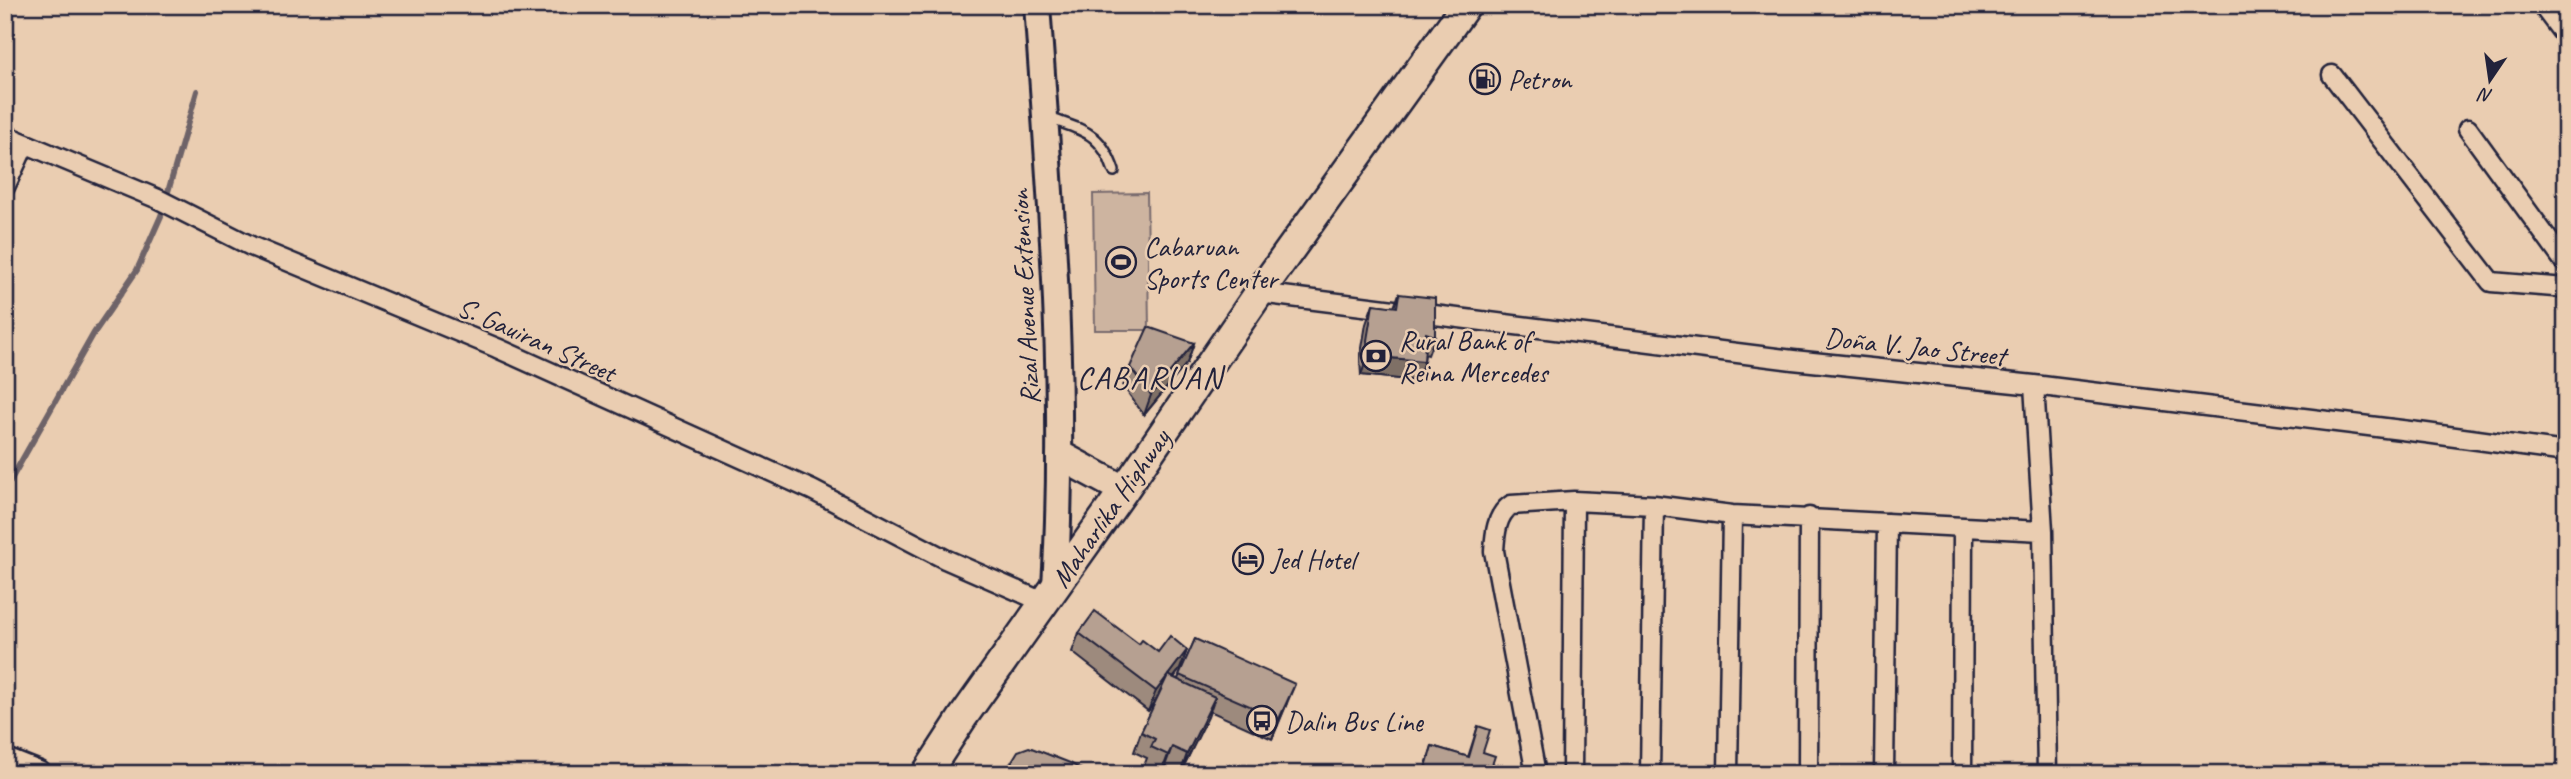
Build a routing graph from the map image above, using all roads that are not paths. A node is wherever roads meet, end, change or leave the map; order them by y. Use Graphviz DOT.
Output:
graph roads {
  1 [pos="1037,5"];
  2 [pos="1466,5"];
  3 [pos="2542,5"];
  4 [pos="2566,37"];
  5 [pos="2332,75"];
  6 [pos="1045,116"];
  7 [pos="2469,129"];
  8 [pos="5,135"];
  9 [pos="25,144"];
  10 [pos="1114,170"];
  11 [pos="5,187"];
  12 [pos="2566,264"];
  13 [pos="2566,288"];
  14 [pos="1259,293"];
  15 [pos="2034,385"];
  16 [pos="2566,452"];
  17 [pos="1061,456"];
  18 [pos="1124,490"];
  19 [pos="1574,501"];
  20 [pos="1654,505"];
  21 [pos="1732,514"];
  22 [pos="1809,517"];
  23 [pos="1887,523"];
  24 [pos="1963,528"];
  25 [pos="2043,531"];
  26 [pos="1049,594"];
  27 [pos="5,761"];
  28 [pos="38,774"];
  29 [pos="926,774"];
  30 [pos="1536,774"];
  31 [pos="1572,774"];
  32 [pos="1650,774"];
  33 [pos="1728,774"];
  34 [pos="1808,774"];
  35 [pos="1884,774"];
  36 [pos="1962,774"];
  37 [pos="2047,774"];
  1 -- 6 [label="main road, Rizal Avenue Extension"];
  2 -- 14 [label="main road, Maharlika Highway"];
  3 -- 4 [label="street"];
  5 -- 13 [label="street"];
  6 -- 10 [label="lane"];
  6 -- 17 [label="main road, Rizal Avenue Extension"];
  7 -- 12 [label="street"];
  8 -- 9 [label="street, S. Gauiran Street"];
  9 -- 11 [label="street"];
  9 -- 26 [label="street, S. Gauiran Street"];
  14 -- 15 [label="street, Doña V. Jao Street"];
  14 -- 18 [label="main road, Maharlika Highway"];
  15 -- 16 [label="street, Doña V. Jao Street"];
  15 -- 25 [label="street"];
  17 -- 18 [label="main road"];
  17 -- 26 [label="main road, Rizal Avenue Extension"];
  18 -- 26 [label="main road, Maharlika Highway"];
  19 -- 20 [label="street"];
  19 -- 30 [label="street"];
  19 -- 31 [label="street"];
  20 -- 21 [label="street"];
  20 -- 32 [label="street"];
  21 -- 22 [label="street"];
  21 -- 33 [label="street"];
  22 -- 23 [label="street"];
  22 -- 34 [label="street"];
  23 -- 24 [label="street"];
  23 -- 35 [label="street"];
  24 -- 25 [label="street"];
  24 -- 36 [label="street"];
  25 -- 37 [label="street"];
  26 -- 29 [label="main road, Maharlika Highway"];
  27 -- 28 [label="main road"];
}
